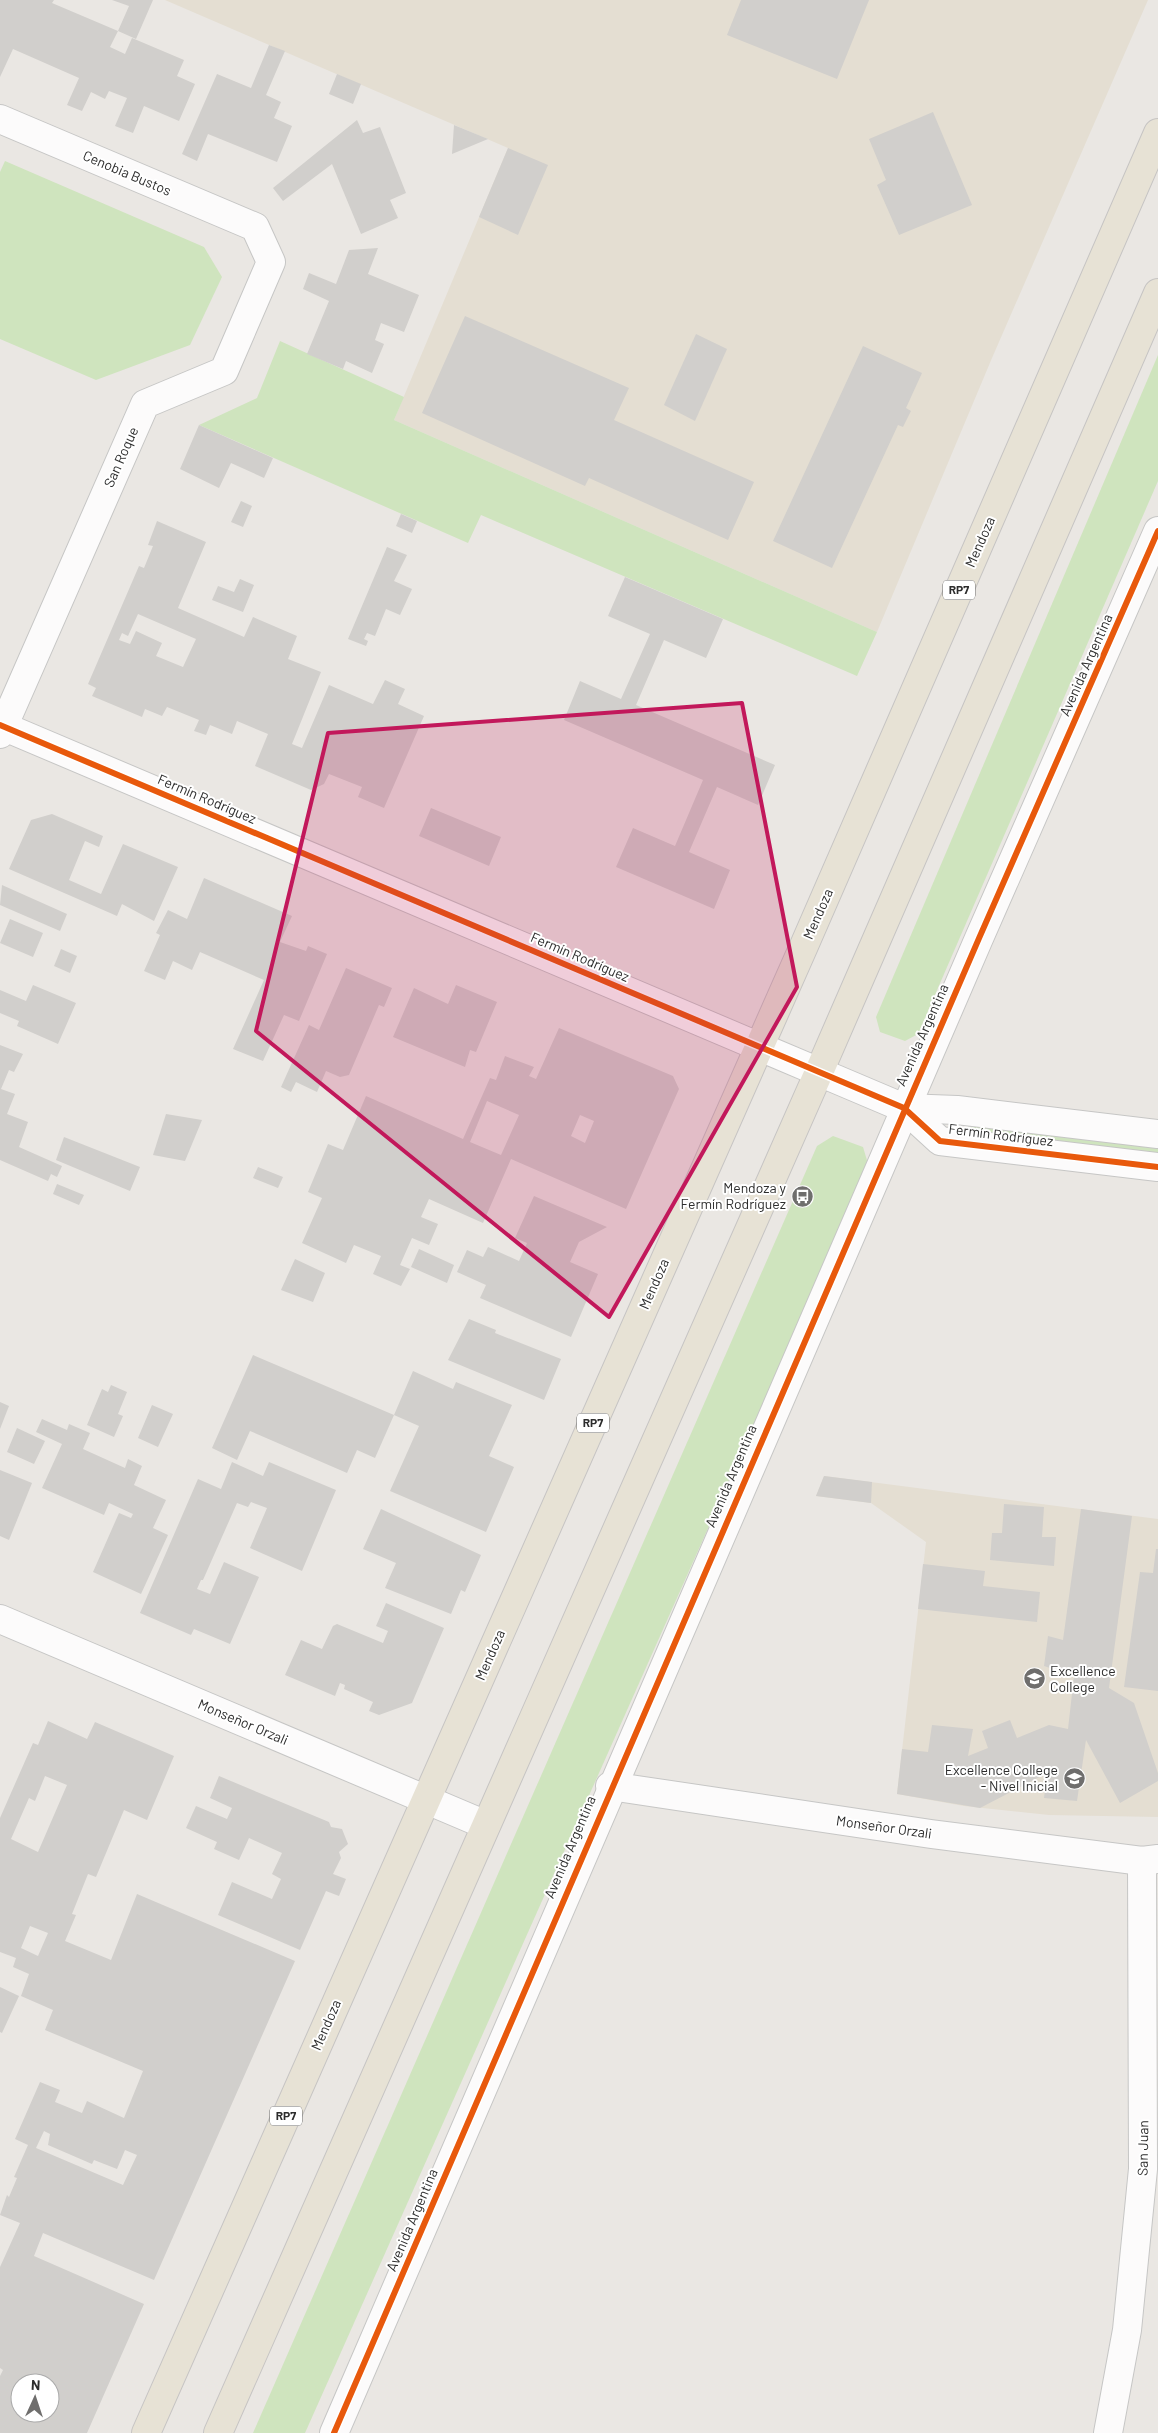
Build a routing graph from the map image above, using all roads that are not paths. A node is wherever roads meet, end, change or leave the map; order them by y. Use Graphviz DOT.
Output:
graph roads {
  1 [pos="0,119"];
  2 [pos="1158,133"];
  3 [pos="255,226"];
  4 [pos="1158,293"];
  5 [pos="1158,532"];
  6 [pos="1,728"];
  7 [pos="759,1047"];
  8 [pos="819,1072"];
  9 [pos="904,1108"];
  10 [pos="1158,1134"];
  11 [pos="1158,1167"];
  12 [pos="0,1619"];
  13 [pos="610,1786"];
  14 [pos="426,1800"];
  15 [pos="486,1825"];
  16 [pos="1150,1860"];
  17 [pos="146,2433"];
  18 [pos="218,2433"];
  19 [pos="334,2433"];
  20 [pos="1108,2433"];
  1 -- 3 [label="street, Cenobia Bustos"];
  2 -- 7 [label="main road, Mendoza / RP7"];
  3 -- 6 [label="street, San Roque"];
  4 -- 8 [label="main road"];
  5 -- 9 [label="street, Avenida Argentina"];
  6 -- 7 [label="street, Fermín Rodríguez"];
  7 -- 8 [label="street, Fermín Rodríguez"];
  7 -- 14 [label="main road, Mendoza / RP7"];
  8 -- 9 [label="street, Fermín Rodríguez"];
  8 -- 15 [label="main road"];
  9 -- 10 [label="street, Fermín Rodríguez"];
  9 -- 11 [label="street, Fermín Rodríguez"];
  9 -- 13 [label="street, Avenida Argentina"];
  12 -- 14 [label="street, Monseñor Orzali"];
  13 -- 16 [label="street, Monseñor Orzali"];
  13 -- 19 [label="street, Avenida Argentina"];
  14 -- 15 [label="street, Monseñor Orzali"];
  14 -- 17 [label="main road, Mendoza / RP7"];
  15 -- 18 [label="main road"];
  16 -- 20 [label="street, San Juan"];
}
